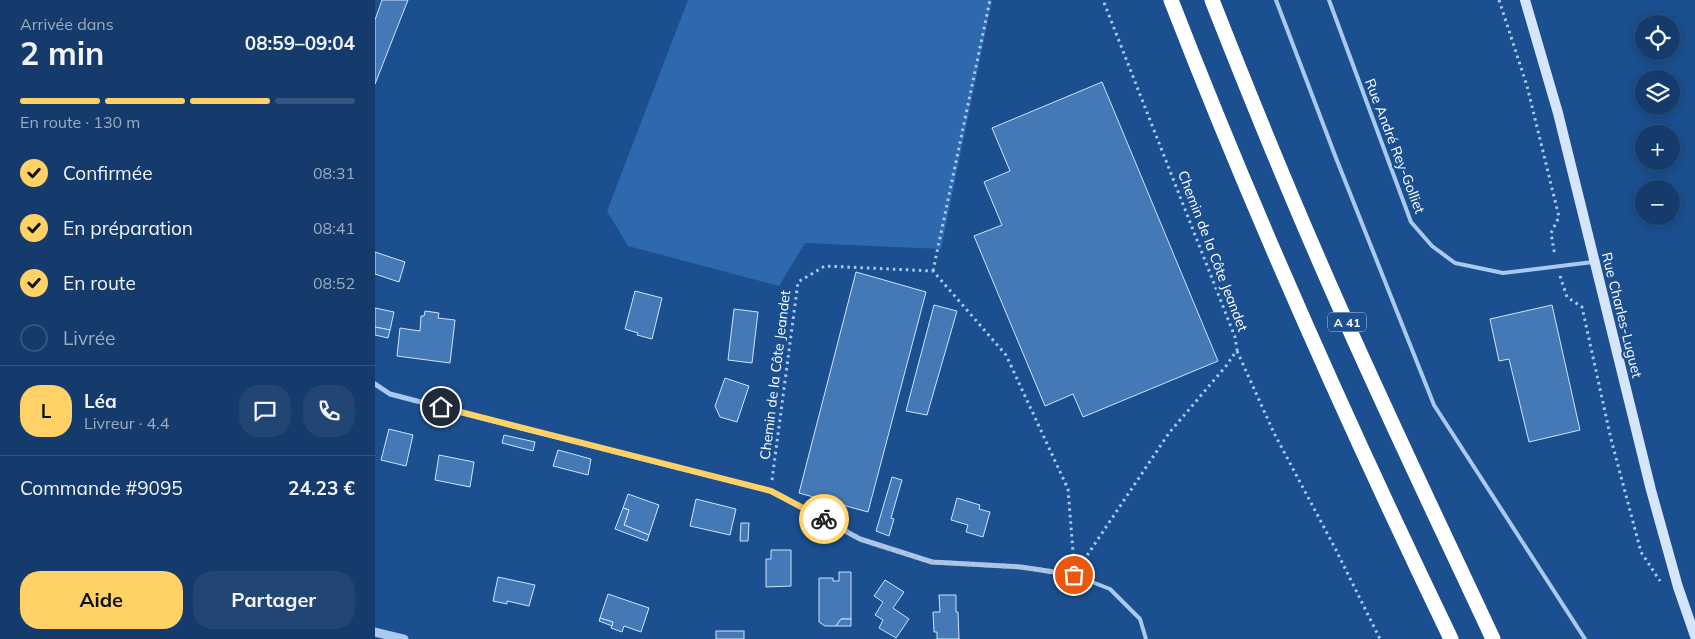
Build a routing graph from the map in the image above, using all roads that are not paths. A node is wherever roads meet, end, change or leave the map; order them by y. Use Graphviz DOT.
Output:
graph roads {
  1 [pos="1171,0"];
  2 [pos="1212,0"];
  3 [pos="1277,0"];
  4 [pos="1329,0"];
  5 [pos="1525,0"];
  6 [pos="1595,261"];
  7 [pos="375,384"];
  8 [pos="1074,575"];
  9 [pos="375,632"];
  10 [pos="1695,636"];
  11 [pos="404,639"];
  12 [pos="1146,639"];
  13 [pos="1451,639"];
  14 [pos="1493,639"];
  15 [pos="1585,639"];
  1 -- 13 [label="highway, A 41"];
  2 -- 14 [label="highway, A 41"];
  3 -- 15 [label="lane"];
  4 -- 6 [label="lane, Rue André Rey-Golliet"];
  5 -- 6 [label="main road, Rue Charles-Luguet"];
  6 -- 10 [label="main road, Rue Charles-Luguet"];
  7 -- 8 [label="street"];
  8 -- 12 [label="lane"];
  9 -- 11 [label="street"];
}
